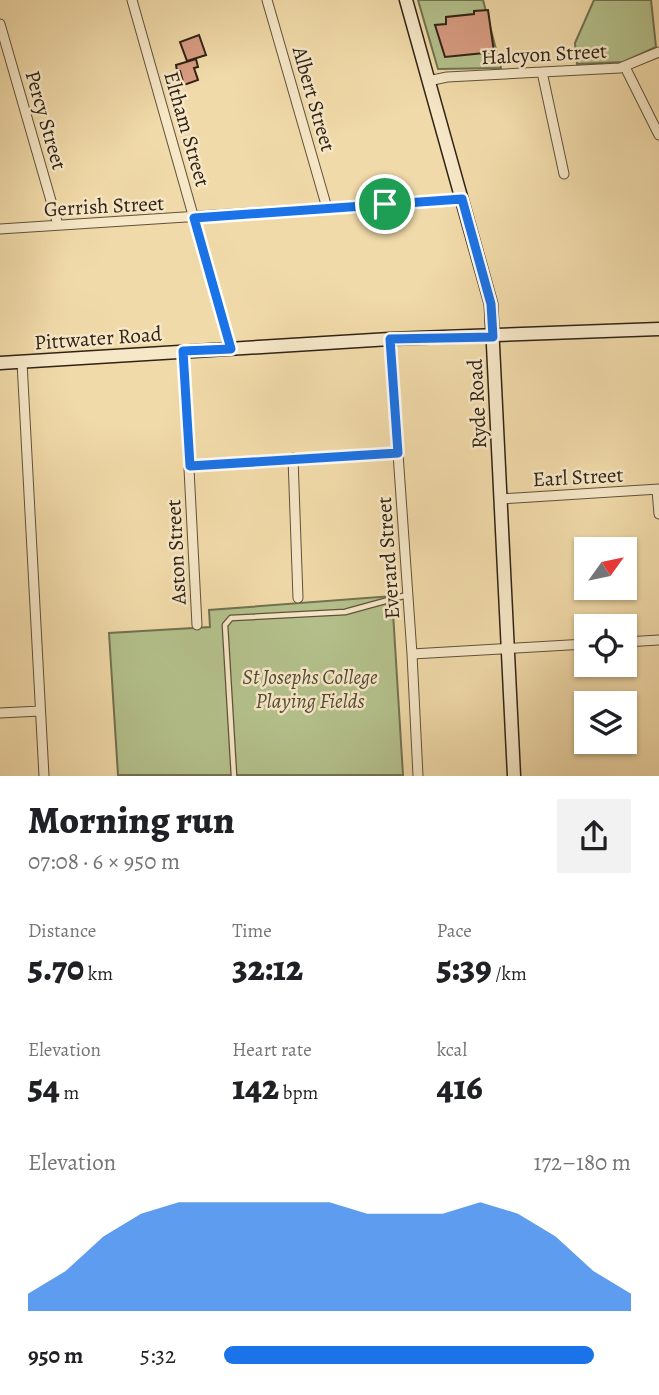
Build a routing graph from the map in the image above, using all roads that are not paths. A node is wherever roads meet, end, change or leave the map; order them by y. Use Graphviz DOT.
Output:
graph roads {
  1 [pos="132,0"];
  2 [pos="267,0"];
  3 [pos="406,0"];
  4 [pos="0,24"];
  5 [pos="659,52"];
  6 [pos="625,67"];
  7 [pos="542,72"];
  8 [pos="428,80"];
  9 [pos="659,135"];
  10 [pos="564,174"];
  11 [pos="462,199"];
  12 [pos="327,208"];
  13 [pos="194,218"];
  14 [pos="58,225"];
  15 [pos="0,229"];
  16 [pos="659,330"];
  17 [pos="493,337"];
  18 [pos="390,339"];
  19 [pos="231,349"];
  20 [pos="183,351"];
  21 [pos="22,362"];
  22 [pos="0,363"];
  23 [pos="398,453"];
  24 [pos="293,458"];
  25 [pos="190,466"];
  26 [pos="658,490"];
  27 [pos="500,499"];
  28 [pos="659,514"];
  29 [pos="408,595"];
  30 [pos="298,598"];
  31 [pos="197,625"];
  32 [pos="659,640"];
  33 [pos="637,641"];
  34 [pos="574,645"];
  35 [pos="509,649"];
  36 [pos="412,654"];
  37 [pos="40,711"];
  38 [pos="0,713"];
  39 [pos="44,775"];
  40 [pos="234,775"];
  41 [pos="418,775"];
  42 [pos="514,775"];
  1 -- 13 [label="street, Eltham Street"];
  2 -- 12 [label="street, Albert Street"];
  3 -- 8 [label="main road, Ryde Road"];
  4 -- 14 [label="street, Percy Street"];
  5 -- 6 [label="street, Halcyon Street"];
  6 -- 7 [label="street, Halcyon Street"];
  6 -- 9 [label="street"];
  7 -- 8 [label="street, Halcyon Street"];
  7 -- 10 [label="street"];
  8 -- 11 [label="main road, Ryde Road"];
  11 -- 12 [label="street, Gerrish Street"];
  11 -- 17 [label="main road, Ryde Road"];
  12 -- 13 [label="street, Gerrish Street"];
  13 -- 14 [label="street, Gerrish Street"];
  13 -- 19 [label="street, Eltham Street"];
  14 -- 15 [label="street, Gerrish Street"];
  16 -- 17 [label="main road, Pittwater Road"];
  17 -- 18 [label="main road, Pittwater Road"];
  17 -- 27 [label="main road, Ryde Road"];
  18 -- 19 [label="main road, Pittwater Road"];
  18 -- 23 [label="street, Everard Street"];
  19 -- 20 [label="main road, Pittwater Road"];
  20 -- 21 [label="main road, Pittwater Road"];
  20 -- 25 [label="street, Aston Street"];
  21 -- 22 [label="main road, Pittwater Road"];
  21 -- 37 [label="street"];
  23 -- 24 [label="street"];
  23 -- 29 [label="street, Everard Street"];
  24 -- 25 [label="street"];
  24 -- 30 [label="street"];
  25 -- 31 [label="street, Aston Street"];
  26 -- 27 [label="street, Earl Street"];
  26 -- 28 [label="street"];
  27 -- 35 [label="main road, Ryde Road"];
  29 -- 36 [label="street, Everard Street"];
  29 -- 40 [label="lane"];
  32 -- 33 [label="street"];
  34 -- 35 [label="street"];
  35 -- 36 [label="street"];
  35 -- 42 [label="main road, Ryde Road"];
  36 -- 41 [label="street, Everard Street"];
  37 -- 38 [label="street"];
  37 -- 39 [label="street"];
}
